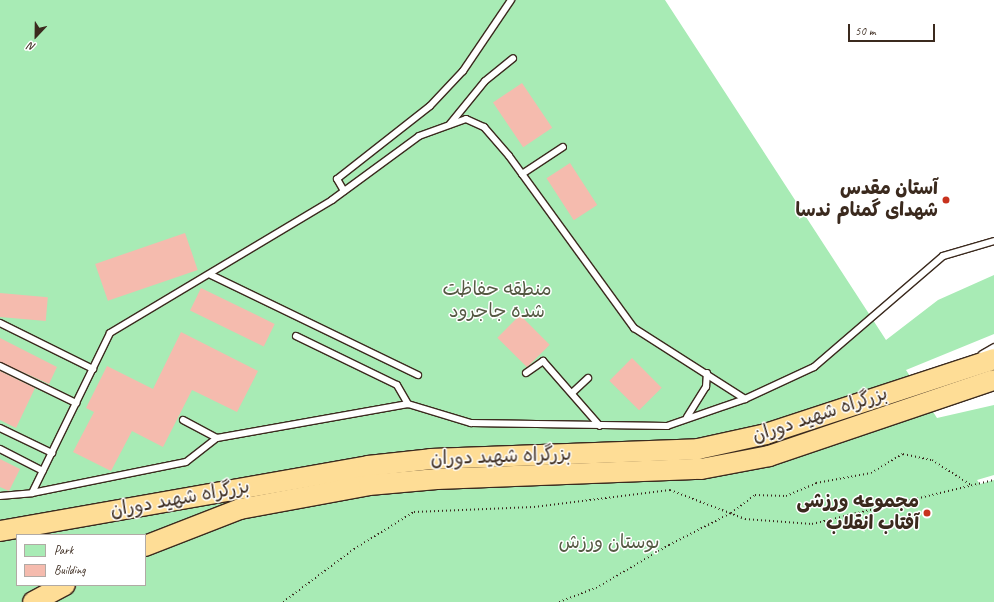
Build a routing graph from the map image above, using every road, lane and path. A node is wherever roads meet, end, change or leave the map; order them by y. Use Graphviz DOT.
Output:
graph roads {
  1 [pos="511,0"];
  2 [pos="513,58"];
  3 [pos="449,125"];
  4 [pos="563,147"];
  5 [pos="522,174"];
  6 [pos="344,191"];
  7 [pos="994,241"];
  8 [pos="211,275"];
  9 [pos="0,323"];
  10 [pos="296,336"];
  11 [pos="994,347"];
  12 [pos="994,359"];
  13 [pos="0,366"];
  14 [pos="93,369"];
  15 [pos="951,372"];
  16 [pos="526,373"];
  17 [pos="707,373"];
  18 [pos="418,375"];
  19 [pos="588,378"];
  20 [pos="994,380"];
  21 [pos="572,393"];
  22 [pos="745,399"];
  23 [pos="76,403"];
  24 [pos="408,404"];
  25 [pos="687,417"];
  26 [pos="183,420"];
  27 [pos="600,426"];
  28 [pos="0,428"];
  29 [pos="217,438"];
  30 [pos="0,449"];
  31 [pos="52,453"];
  32 [pos="43,471"];
  33 [pos="994,480"];
  34 [pos="972,486"];
  35 [pos="32,493"];
  36 [pos="0,496"];
  37 [pos="731,513"];
  38 [pos="0,531"];
  39 [pos="146,546"];
  40 [pos="63,586"];
  41 [pos="33,602"];
  42 [pos="283,602"];
  43 [pos="559,602"];
  1 -- 6 [label="lane"];
  2 -- 3 [label="lane"];
  3 -- 5 [label="lane"];
  3 -- 6 [label="lane"];
  4 -- 5 [label="lane"];
  5 -- 17 [label="lane"];
  6 -- 8 [label="lane"];
  7 -- 22 [label="lane"];
  8 -- 14 [label="lane"];
  8 -- 18 [label="lane"];
  9 -- 14 [label="lane"];
  10 -- 24 [label="lane"];
  11 -- 15 [label="lane"];
  12 -- 15 [label="highway, بزرگراه شهید دوران"];
  13 -- 23 [label="lane"];
  14 -- 23 [label="lane"];
  15 -- 38 [label="highway, بزرگراه شهید دوران"];
  16 -- 21 [label="lane"];
  17 -- 22 [label="lane"];
  17 -- 25 [label="lane"];
  19 -- 21 [label="lane"];
  20 -- 39 [label="highway, بزرگراه شهید دوران"];
  21 -- 27 [label="lane"];
  22 -- 25 [label="lane"];
  23 -- 31 [label="lane"];
  24 -- 27 [label="lane"];
  24 -- 29 [label="lane"];
  25 -- 27 [label="lane"];
  26 -- 29 [label="lane"];
  28 -- 31 [label="lane"];
  29 -- 35 [label="lane"];
  30 -- 32 [label="lane"];
  31 -- 32 [label="lane"];
  32 -- 35 [label="lane"];
  33 -- 34 [label="path"];
  34 -- 37 [label="path"];
  34 -- 37 [label="path"];
  35 -- 36 [label="lane"];
  37 -- 42 [label="path"];
  37 -- 43 [label="path"];
  40 -- 41 [label="highway"];
}
